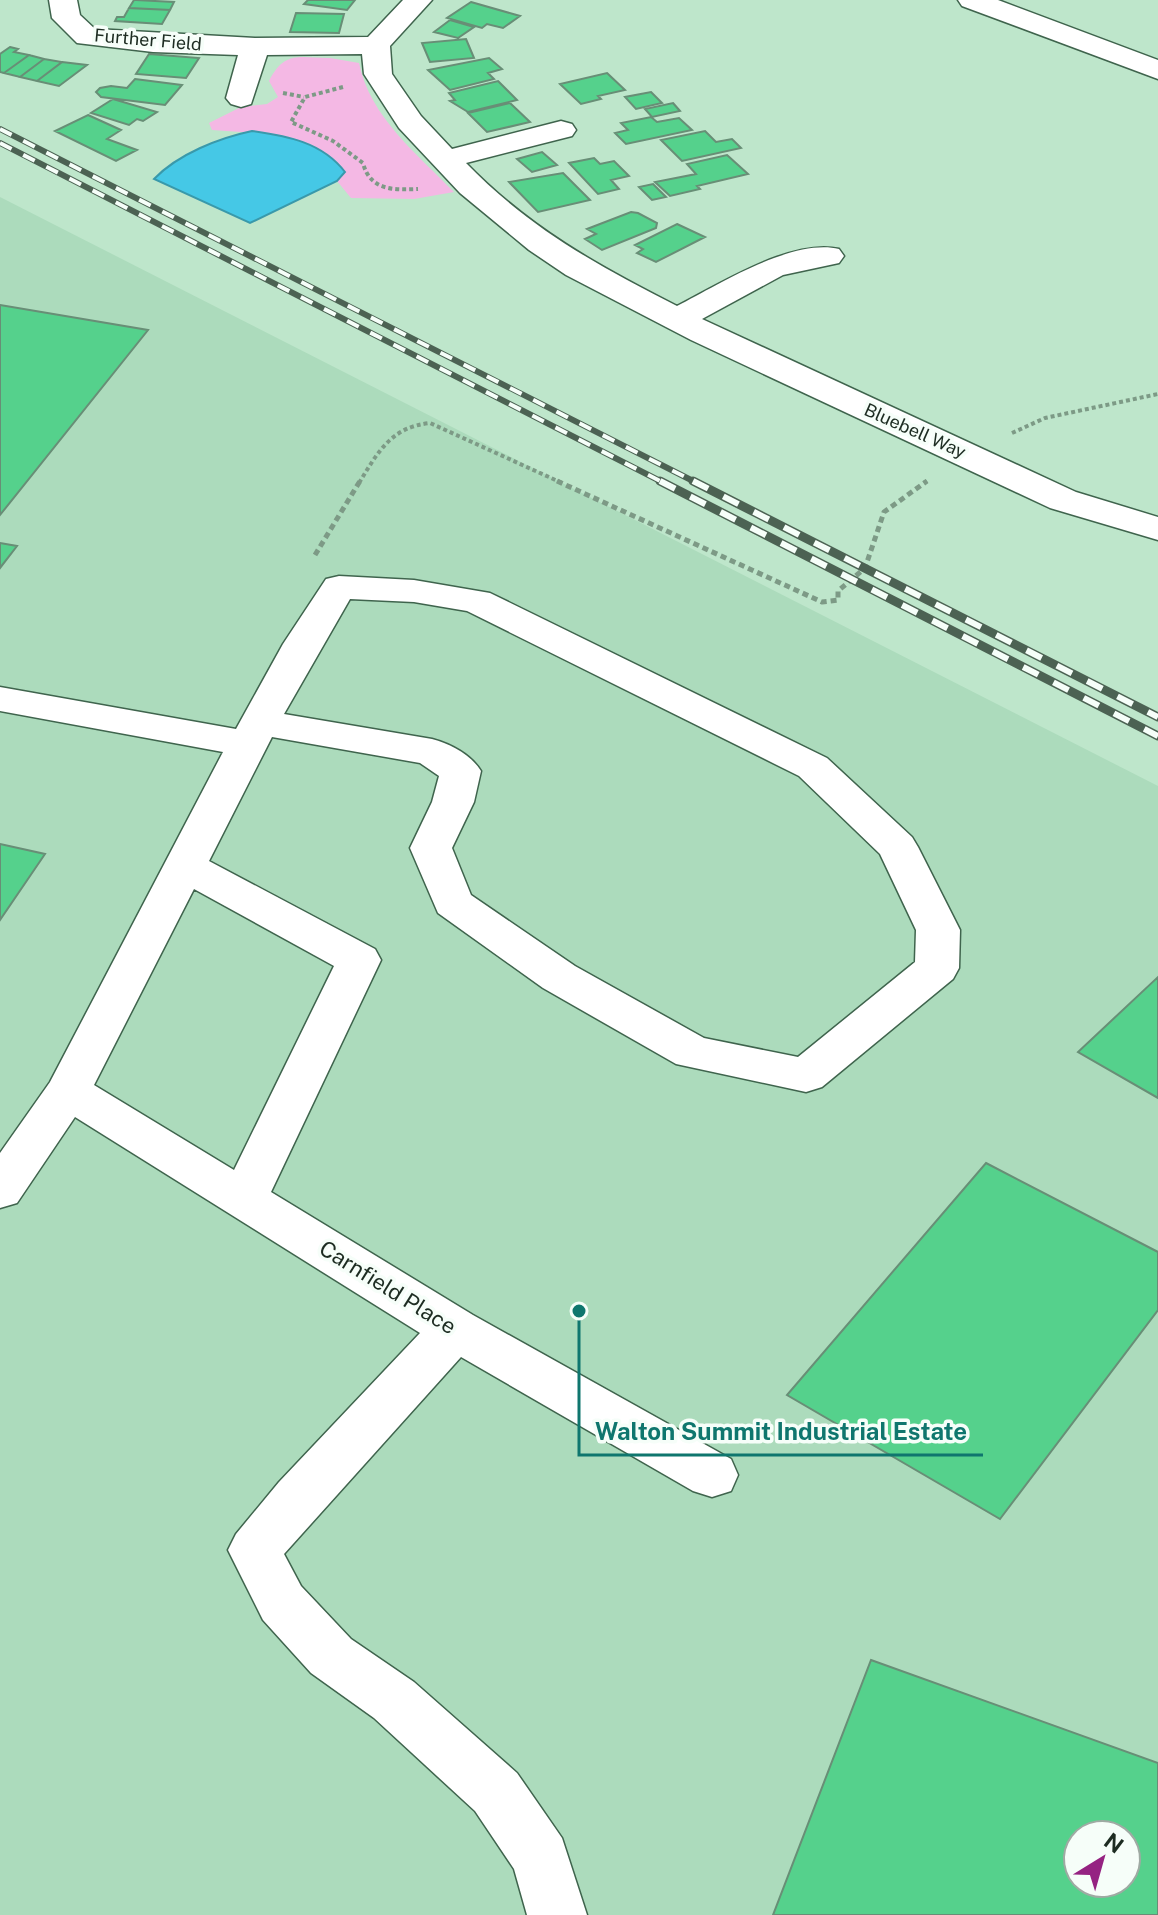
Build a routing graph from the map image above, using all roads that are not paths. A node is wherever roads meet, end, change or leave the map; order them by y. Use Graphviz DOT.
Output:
graph roads {
  1 [pos="63,0"];
  2 [pos="418,0"];
  3 [pos="972,0"];
  4 [pos="255,47"];
  5 [pos="377,60"];
  6 [pos="1158,70"];
  7 [pos="241,98"];
  8 [pos="561,130"];
  9 [pos="447,159"];
  10 [pos="828,256"];
  11 [pos="676,320"];
  12 [pos="1158,529"];
  13 [pos="0,699"];
  14 [pos="254,733"];
  15 [pos="185,866"];
  16 [pos="68,1091"];
  17 [pos="0,1190"];
  18 [pos="244,1199"];
  19 [pos="455,1329"];
  20 [pos="712,1475"];
  21 [pos="557,1915"];
  1 -- 4 [label="street, Further Field"];
  2 -- 5 [label="street"];
  3 -- 6 [label="street"];
  4 -- 5 [label="street, Further Field"];
  4 -- 7 [label="street"];
  5 -- 9 [label="street, Bluebell Way"];
  8 -- 9 [label="street"];
  9 -- 11 [label="street, Bluebell Way"];
  10 -- 11 [label="street"];
  11 -- 12 [label="street, Bluebell Way"];
  13 -- 14 [label="street"];
  14 -- 14 [label="street"];
  14 -- 15 [label="street"];
  15 -- 16 [label="street"];
  15 -- 18 [label="street"];
  16 -- 17 [label="street"];
  16 -- 18 [label="street, Carnfield Place"];
  18 -- 19 [label="street, Carnfield Place"];
  19 -- 20 [label="street, Carnfield Place"];
  19 -- 21 [label="street"];
}
